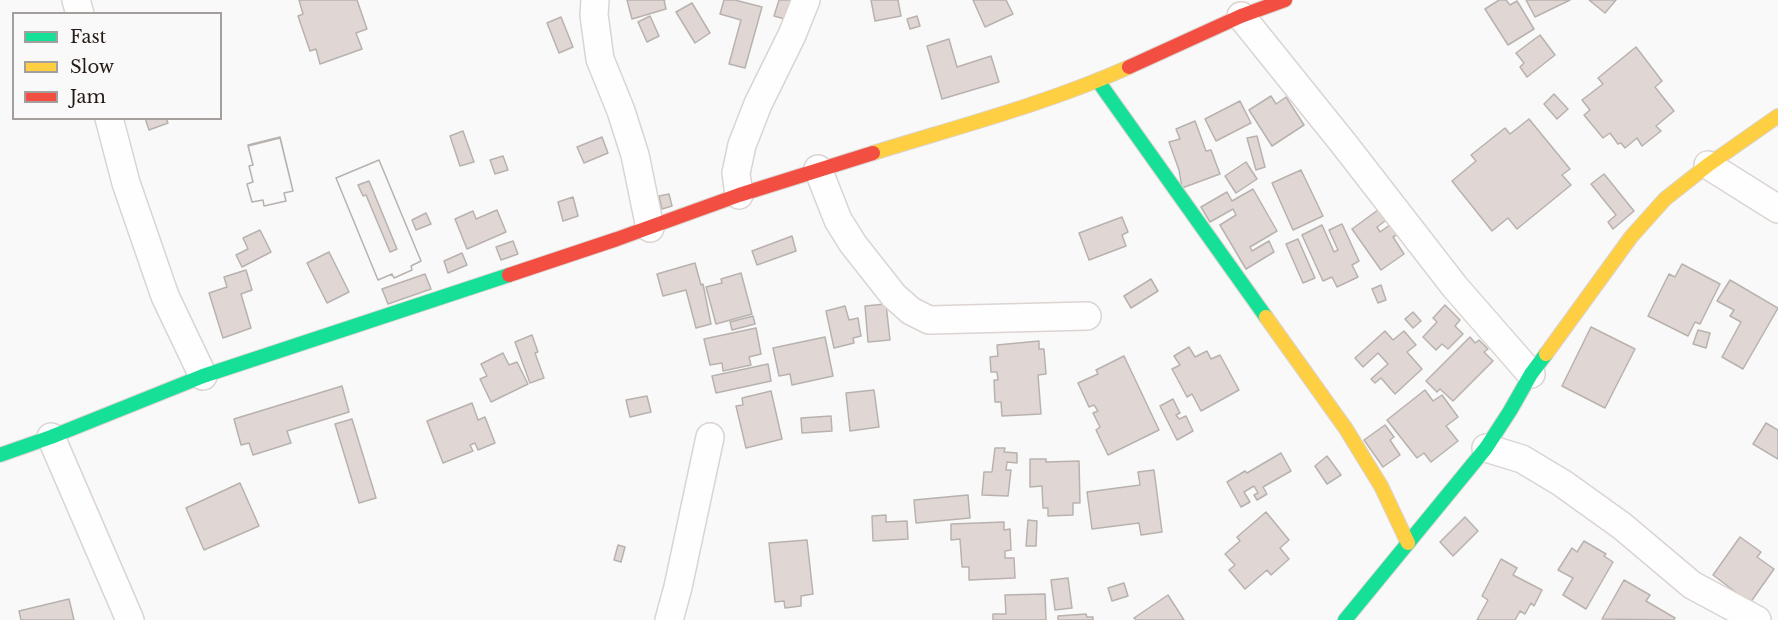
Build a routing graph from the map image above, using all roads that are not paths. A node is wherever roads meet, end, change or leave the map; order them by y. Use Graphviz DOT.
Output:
graph roads {
  1 [pos="595,0"];
  2 [pos="806,0"];
  3 [pos="1285,0"];
  4 [pos="1241,16"];
  5 [pos="1098,81"];
  6 [pos="1778,116"];
  7 [pos="110,120"];
  8 [pos="1708,165"];
  9 [pos="818,169"];
  10 [pos="739,195"];
  11 [pos="1778,209"];
  12 [pos="650,228"];
  13 [pos="1087,316"];
  14 [pos="1531,374"];
  15 [pos="203,376"];
  16 [pos="51,437"];
  17 [pos="710,437"];
  18 [pos="1486,448"];
  19 [pos="0,455"];
  20 [pos="1408,543"];
  21 [pos="130,620"];
  22 [pos="669,620"];
  23 [pos="1345,620"];
  24 [pos="1757,620"];
  1 -- 12 [label="street"];
  2 -- 10 [label="street"];
  3 -- 4 [label="street"];
  4 -- 5 [label="street"];
  4 -- 14 [label="street"];
  5 -- 9 [label="street"];
  5 -- 20 [label="street"];
  6 -- 8 [label="street"];
  7 -- 15 [label="street"];
  8 -- 11 [label="street"];
  8 -- 14 [label="street"];
  9 -- 10 [label="street"];
  9 -- 13 [label="street"];
  10 -- 12 [label="street"];
  12 -- 15 [label="street"];
  14 -- 18 [label="street"];
  15 -- 16 [label="street"];
  16 -- 19 [label="street"];
  16 -- 21 [label="street"];
  17 -- 22 [label="street"];
  18 -- 20 [label="street"];
  18 -- 24 [label="street"];
  20 -- 23 [label="street"];
}
